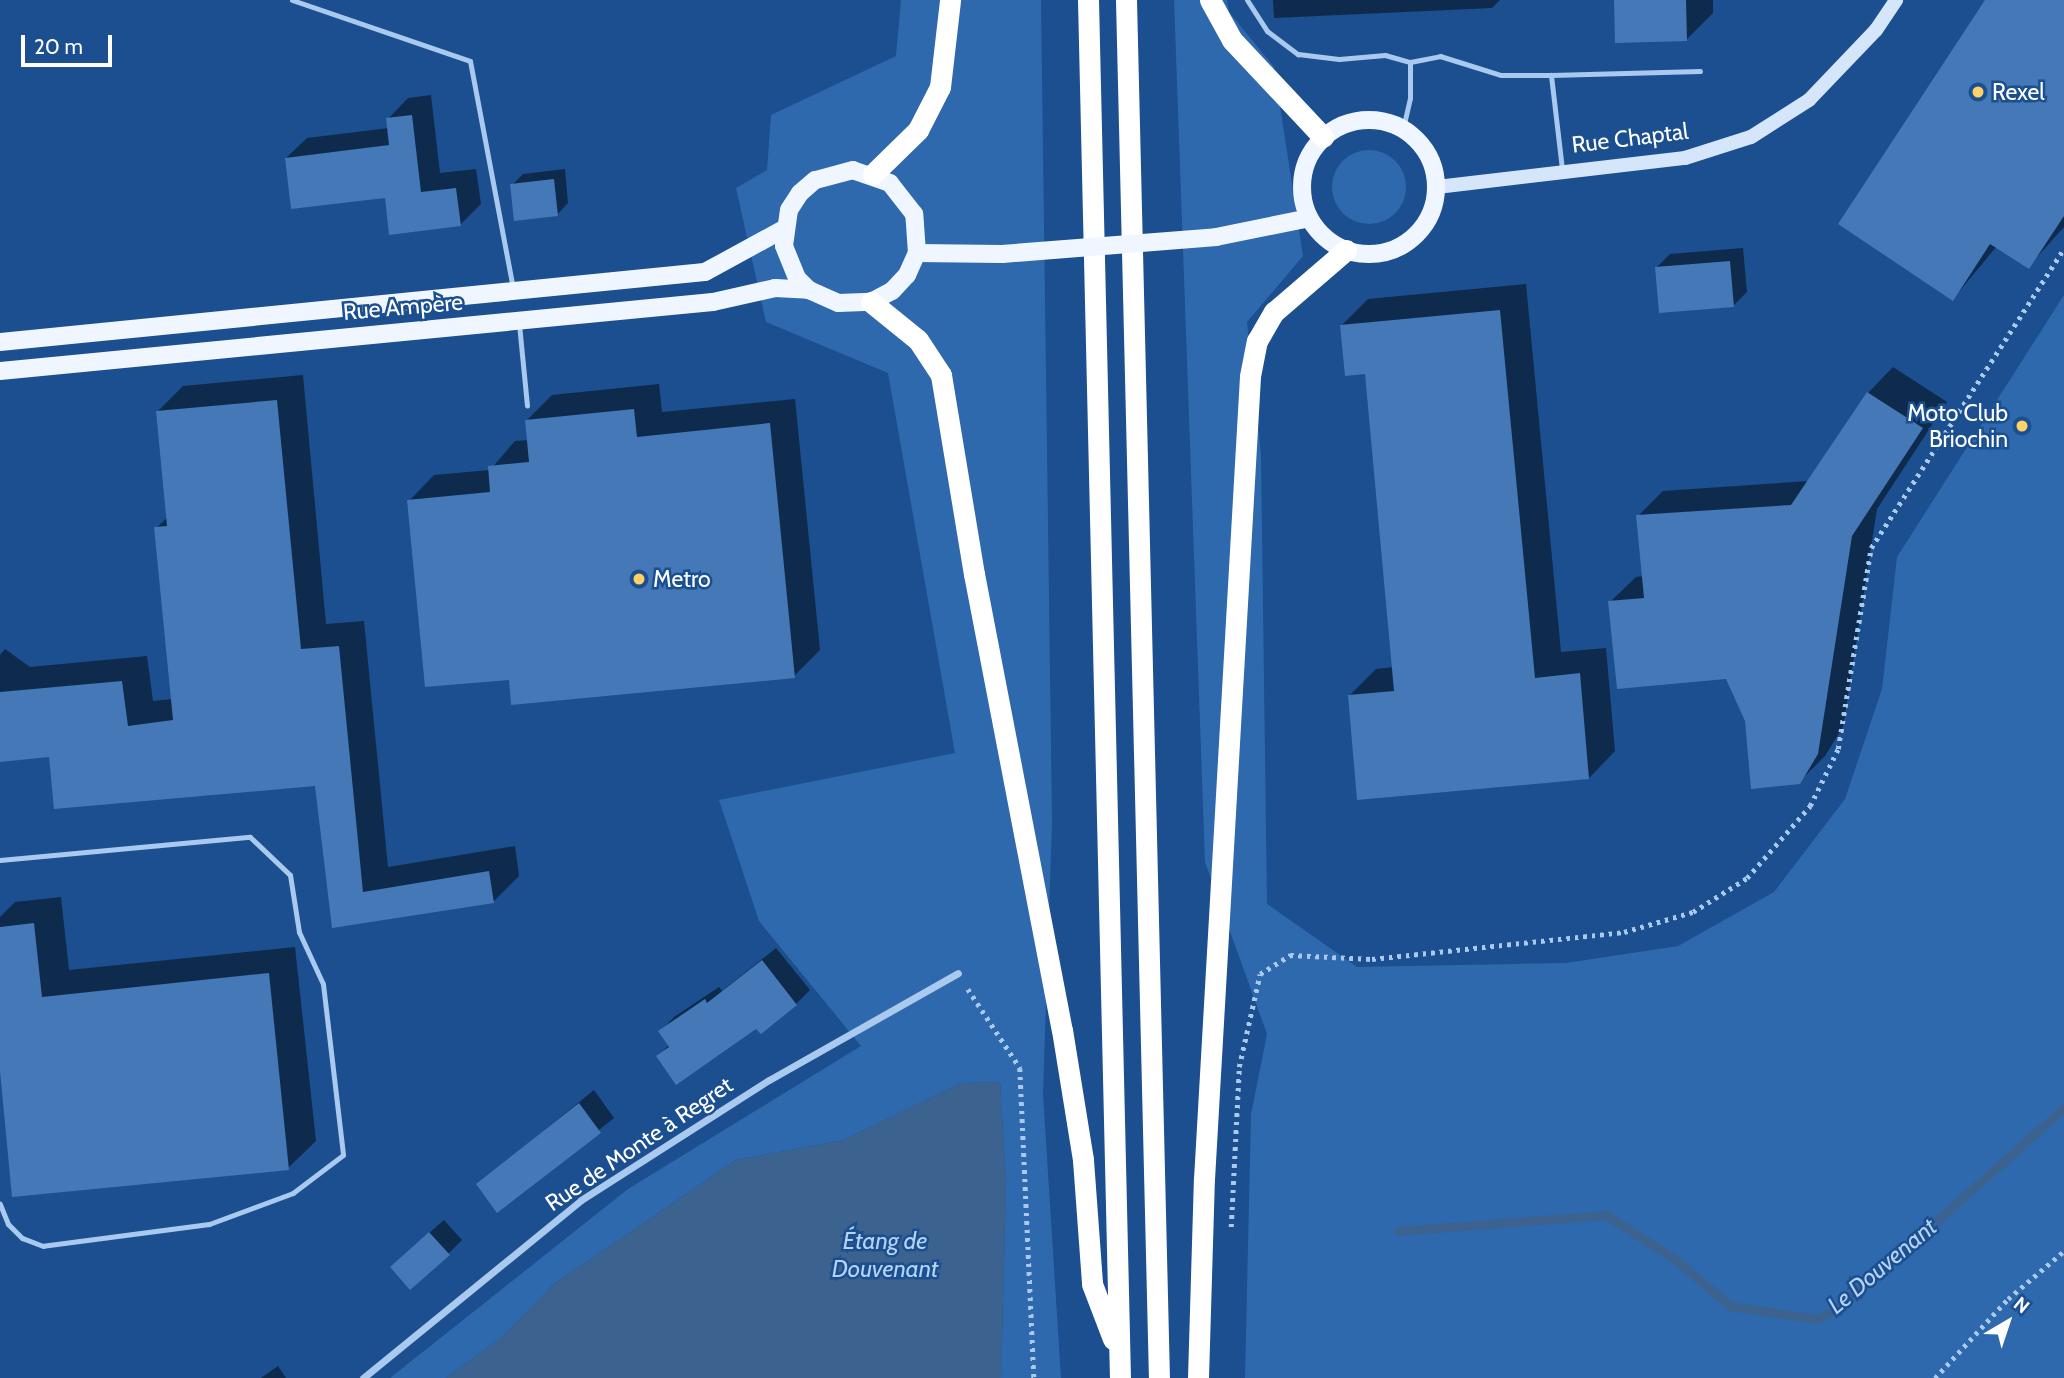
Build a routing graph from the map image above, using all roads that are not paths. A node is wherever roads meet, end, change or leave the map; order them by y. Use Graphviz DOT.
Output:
graph roads {
  1 [pos="292,0"];
  2 [pos="950,0"];
  3 [pos="1088,0"];
  4 [pos="1126,0"];
  5 [pos="1210,0"];
  6 [pos="1247,0"];
  7 [pos="1896,0"];
  8 [pos="1410,62"];
  9 [pos="1700,71"];
  10 [pos="1551,75"];
  11 [pos="1403,128"];
  12 [pos="1323,137"];
  13 [pos="1562,169"];
  14 [pos="873,174"];
  15 [pos="1437,187"];
  16 [pos="1309,218"];
  17 [pos="784,229"];
  18 [pos="1346,250"];
  19 [pos="917,253"];
  20 [pos="808,290"];
  21 [pos="513,292"];
  22 [pos="871,302"];
  23 [pos="518,321"];
  24 [pos="0,342"];
  25 [pos="0,371"];
  26 [pos="527,406"];
  27 [pos="0,860"];
  28 [pos="958,974"];
  29 [pos="0,1204"];
  30 [pos="1119,1356"];
  31 [pos="363,1378"];
  32 [pos="1120,1378"];
  33 [pos="1159,1378"];
  34 [pos="1198,1378"];
  1 -- 21 [label="lane"];
  2 -- 14 [label="highway"];
  3 -- 30 [label="highway"];
  4 -- 33 [label="highway"];
  5 -- 12 [label="highway"];
  6 -- 8 [label="lane"];
  7 -- 13 [label="main road, Rue Chaptal"];
  8 -- 10 [label="lane"];
  8 -- 11 [label="lane"];
  9 -- 10 [label="lane"];
  10 -- 13 [label="lane"];
  11 -- 12 [label="main road"];
  11 -- 15 [label="main road"];
  12 -- 16 [label="main road"];
  13 -- 15 [label="main road, Rue Chaptal"];
  14 -- 17 [label="main road"];
  14 -- 19 [label="main road"];
  15 -- 18 [label="main road"];
  16 -- 18 [label="main road"];
  16 -- 19 [label="main road, bridge"];
  17 -- 20 [label="main road"];
  17 -- 21 [label="main road, Rue Ampère"];
  18 -- 34 [label="highway"];
  19 -- 22 [label="main road"];
  20 -- 22 [label="main road"];
  20 -- 23 [label="main road, Rue Ampère"];
  21 -- 24 [label="main road, Rue Ampère"];
  22 -- 30 [label="highway"];
  23 -- 25 [label="main road, Rue Ampère"];
  23 -- 26 [label="lane"];
  27 -- 29 [label="lane"];
  28 -- 31 [label="street, Rue de Monte à Regret"];
  30 -- 32 [label="highway"];
}
